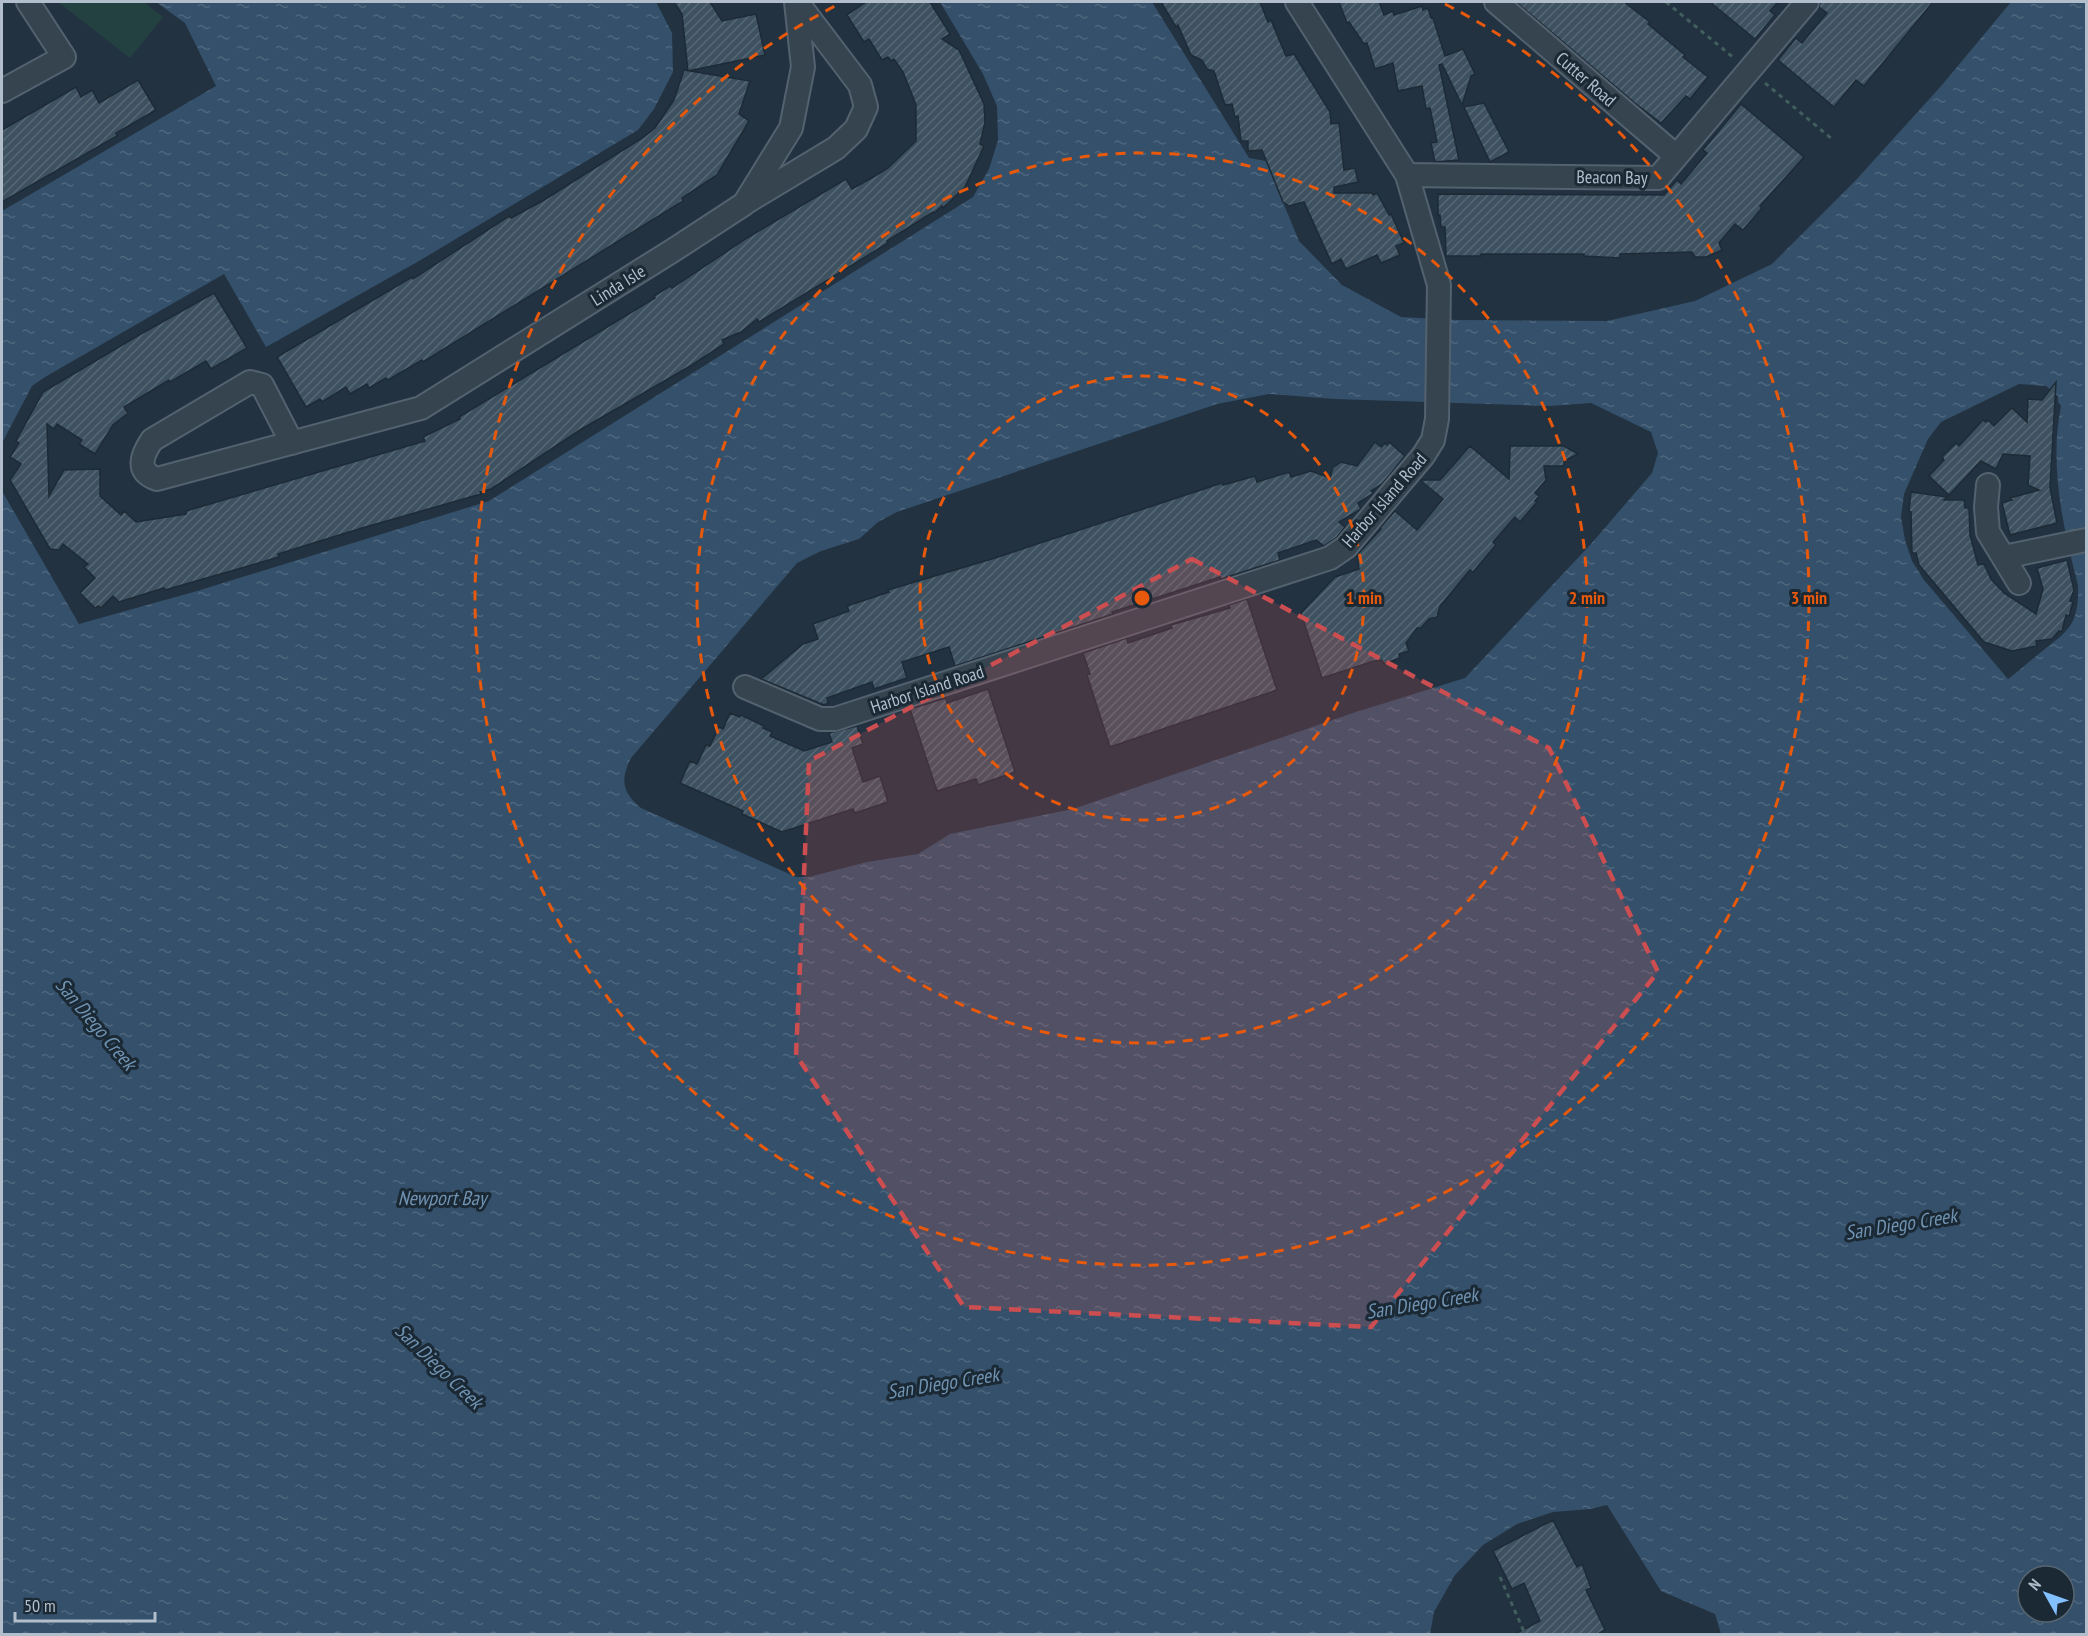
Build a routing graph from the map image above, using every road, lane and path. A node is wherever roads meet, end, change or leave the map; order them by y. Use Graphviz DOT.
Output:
graph roads {
  1 [pos="28,2"];
  2 [pos="796,2"];
  3 [pos="1297,2"];
  4 [pos="1496,2"];
  5 [pos="1806,2"];
  6 [pos="2,91"];
  7 [pos="1676,156"];
  8 [pos="1407,175"];
  9 [pos="744,204"];
  10 [pos="292,443"];
  11 [pos="1988,485"];
  12 [pos="2079,542"];
  13 [pos="2004,557"];
  14 [pos="2019,583"];
  15 [pos="745,687"];
  16 [pos="1500,1577"];
  17 [pos="1525,1635"];
  1 -- 6 [label="street"];
  2 -- 9 [label="street, Linda Isle"];
  2 -- 9 [label="street"];
  3 -- 8 [label="street, Harbor Island Road"];
  4 -- 7 [label="street, Cutter Road"];
  5 -- 7 [label="street, Beacon Bay"];
  7 -- 8 [label="street, Beacon Bay"];
  8 -- 15 [label="street, Harbor Island Road"];
  9 -- 10 [label="street, Linda Isle"];
  10 -- 10 [label="street, Linda Isle"];
  11 -- 13 [label="street"];
  12 -- 13 [label="street"];
  13 -- 14 [label="street"];
  16 -- 17 [label="path"];
}
